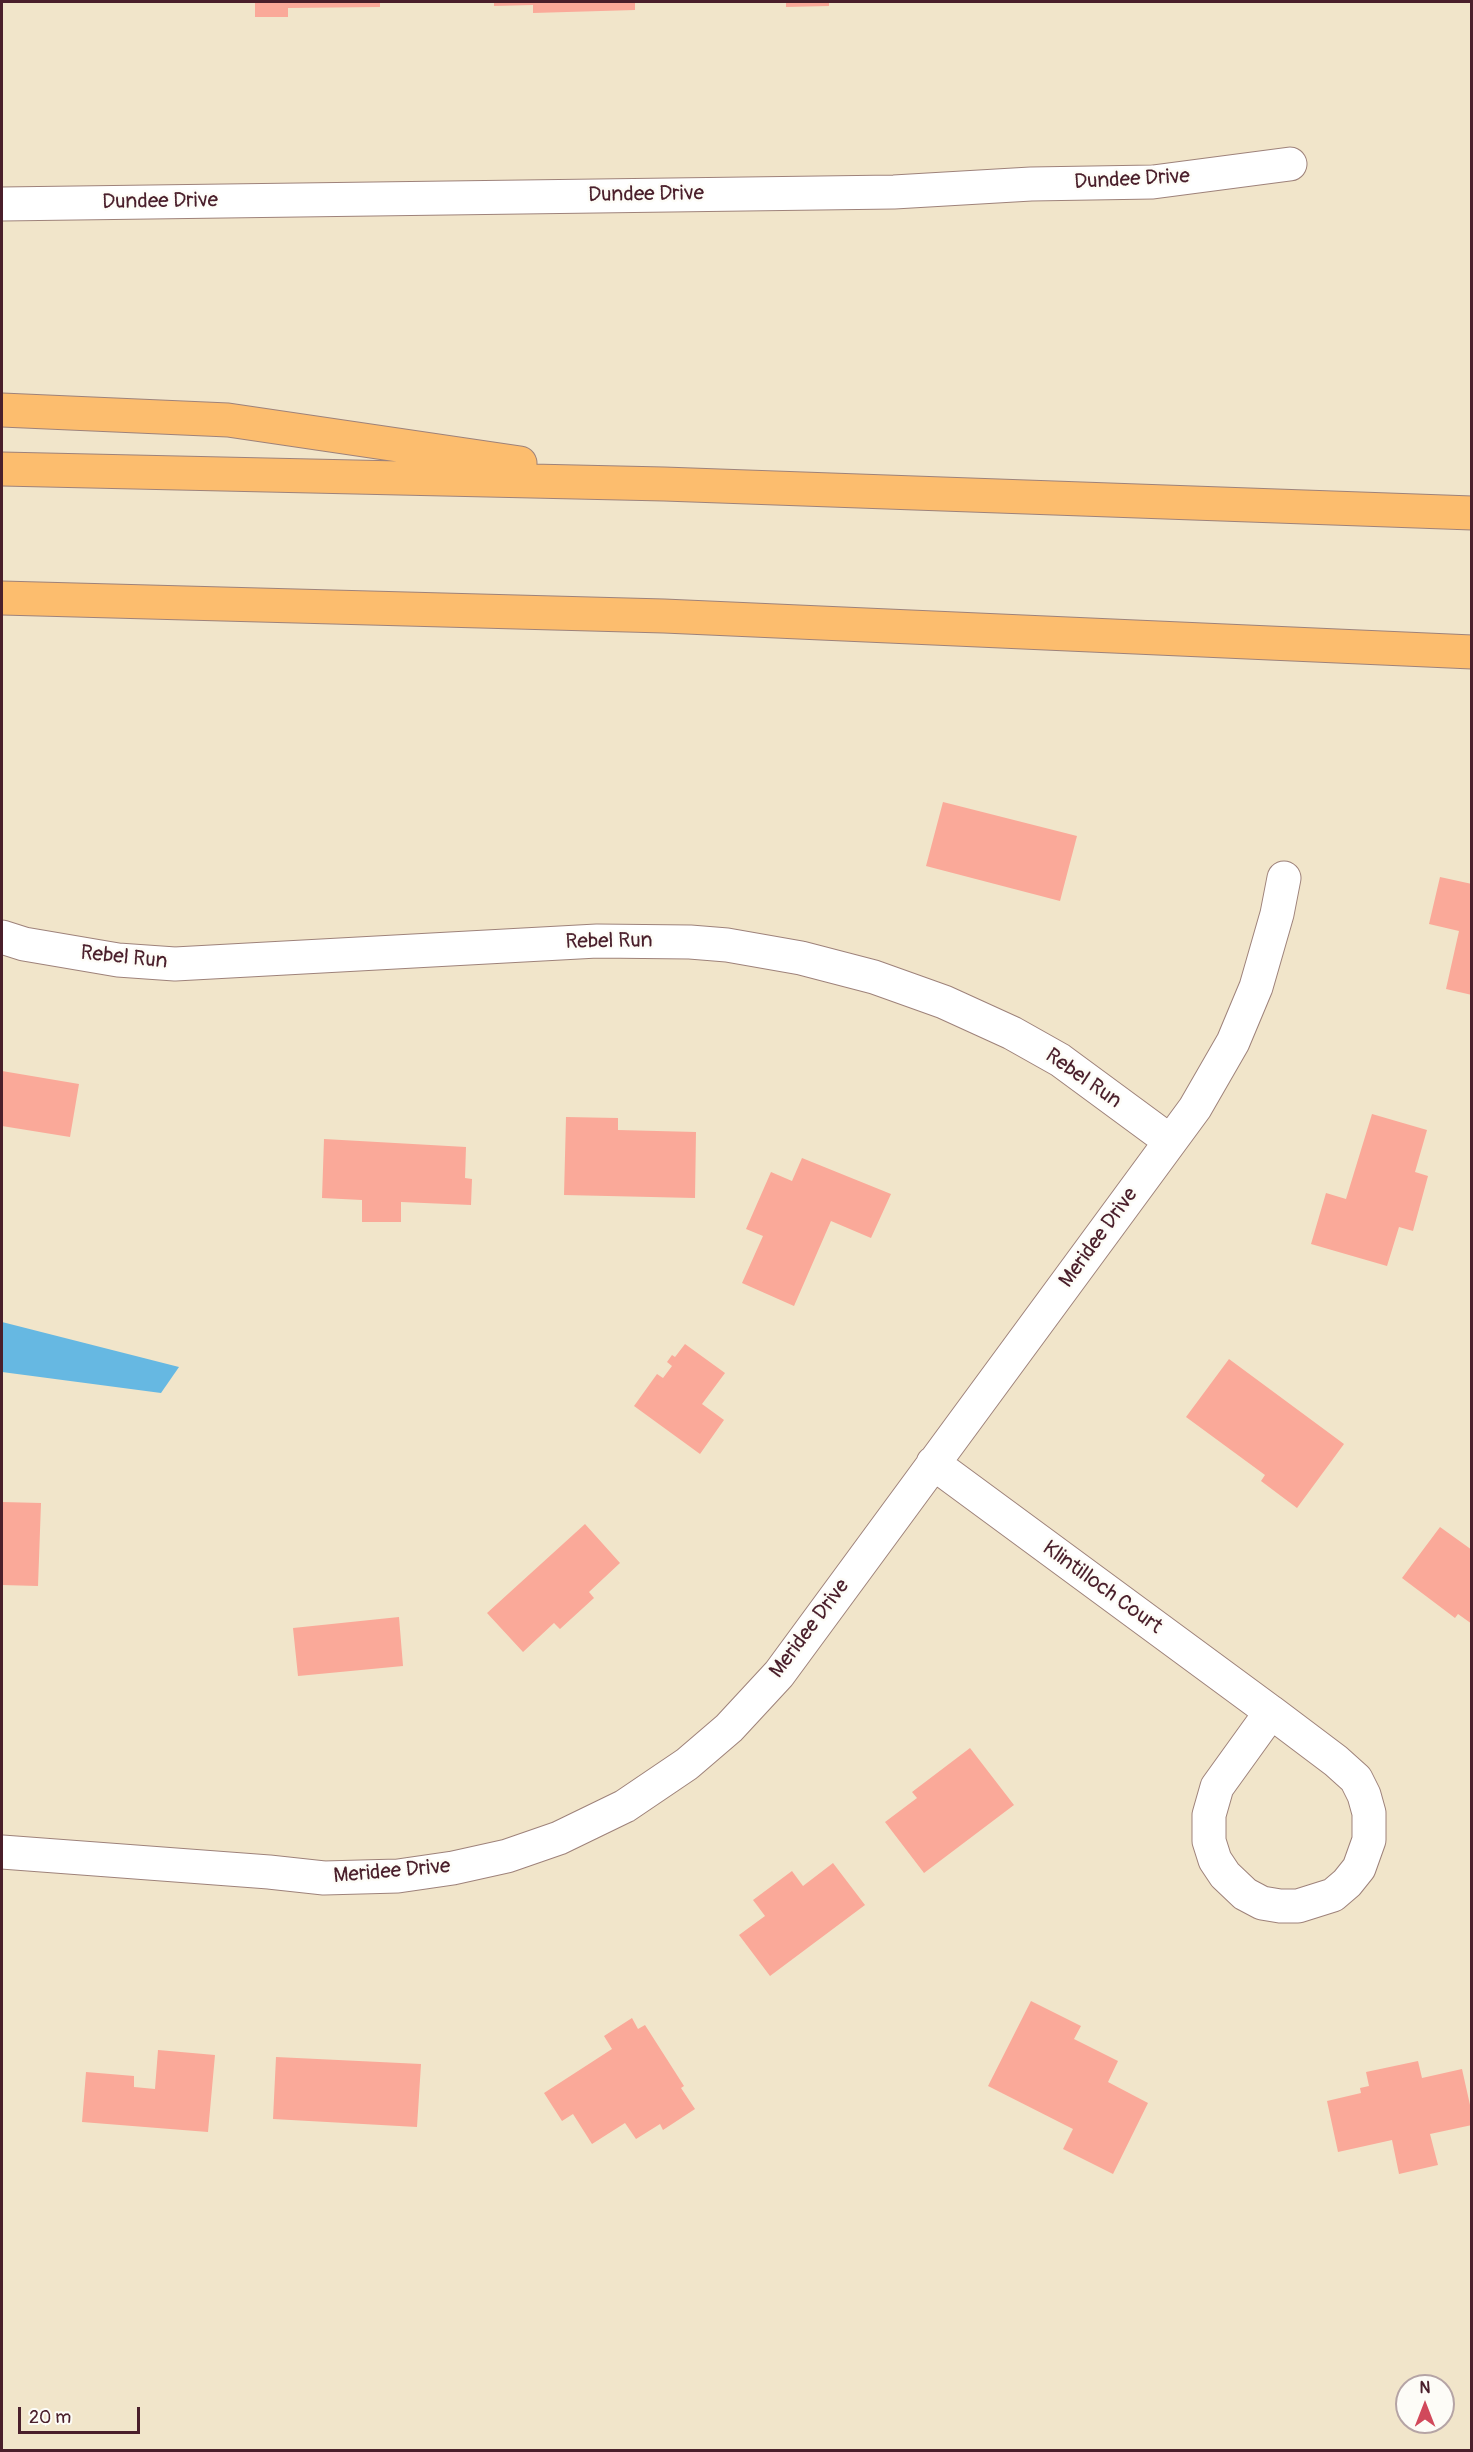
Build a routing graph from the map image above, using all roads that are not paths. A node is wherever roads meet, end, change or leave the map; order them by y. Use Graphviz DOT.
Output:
graph roads {
  1 [pos="1290,164"];
  2 [pos="2,204"];
  3 [pos="2,410"];
  4 [pos="2,469"];
  5 [pos="664,483"];
  6 [pos="1472,513"];
  7 [pos="2,598"];
  8 [pos="1472,652"];
  9 [pos="1284,878"];
  10 [pos="2,937"];
  11 [pos="1170,1141"];
  12 [pos="933,1463"];
  13 [pos="1271,1712"];
  14 [pos="2,1852"];
  1 -- 2 [label="street, Dundee Drive"];
  3 -- 5 [label="highway"];
  4 -- 5 [label="highway"];
  5 -- 6 [label="highway"];
  7 -- 8 [label="highway"];
  9 -- 11 [label="street, Meridee Drive"];
  10 -- 11 [label="street, Rebel Run"];
  11 -- 12 [label="street, Meridee Drive"];
  12 -- 13 [label="street, Klintilloch Court"];
  12 -- 14 [label="street, Meridee Drive"];
  13 -- 13 [label="street, Klintilloch Court"];
}
